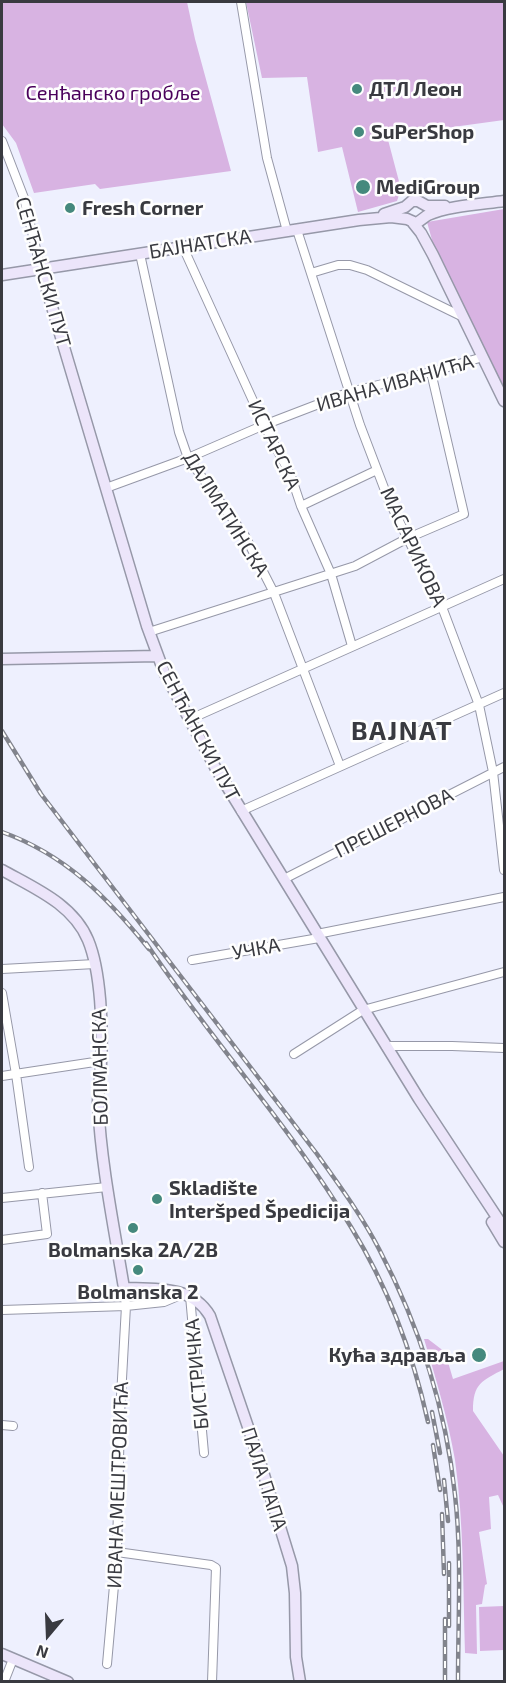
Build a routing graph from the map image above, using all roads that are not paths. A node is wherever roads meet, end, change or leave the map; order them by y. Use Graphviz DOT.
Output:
graph roads {
  1 [pos="241,2"];
  2 [pos="2,141"];
  3 [pos="504,201"];
  4 [pos="405,207"];
  5 [pos="424,213"];
  6 [pos="359,220"];
  7 [pos="410,221"];
  8 [pos="292,231"];
  9 [pos="183,247"];
  10 [pos="140,254"];
  11 [pos="433,255"];
  12 [pos="41,270"];
  13 [pos="311,273"];
  14 [pos="2,275"];
  15 [pos="463,317"];
  16 [pos="483,357"];
  17 [pos="431,372"];
  18 [pos="350,392"];
  19 [pos="504,401"];
  20 [pos="264,424"];
  21 [pos="188,458"];
  22 [pos="377,470"];
  23 [pos="106,488"];
  24 [pos="301,506"];
  25 [pos="408,538"];
  26 [pos="332,574"];
  27 [pos="504,579"];
  28 [pos="274,593"];
  29 [pos="442,607"];
  30 [pos="149,632"];
  31 [pos="352,646"];
  32 [pos="157,656"];
  33 [pos="2,659"];
  34 [pos="302,668"];
  35 [pos="504,693"];
  36 [pos="479,705"];
  37 [pos="188,720"];
  38 [pos="340,766"];
  39 [pos="504,767"];
  40 [pos="493,772"];
  41 [pos="241,811"];
  42 [pos="2,870"];
  43 [pos="504,870"];
  44 [pos="284,879"];
  45 [pos="504,897"];
  46 [pos="318,936"];
  47 [pos="192,960"];
  48 [pos="95,964"];
  49 [pos="2,969"];
  50 [pos="504,972"];
  51 [pos="2,993"];
  52 [pos="363,1010"];
  53 [pos="386,1046"];
  54 [pos="504,1048"];
  55 [pos="294,1054"];
  56 [pos="101,1061"];
  57 [pos="16,1074"];
  58 [pos="2,1076"];
  59 [pos="29,1167"];
  60 [pos="465,1171"];
  61 [pos="107,1187"];
  62 [pos="42,1193"];
  63 [pos="2,1198"];
  64 [pos="504,1228"];
  65 [pos="2,1240"];
  66 [pos="504,1242"];
  67 [pos="124,1288"];
  68 [pos="186,1295"];
  69 [pos="126,1306"];
  70 [pos="2,1310"];
  71 [pos="2,1425"];
  72 [pos="12,1426"];
  73 [pos="204,1453"];
  74 [pos="117,1552"];
  75 [pos="2,1654"];
  76 [pos="13,1659"];
  77 [pos="107,1664"];
  78 [pos="4,1682"];
  79 [pos="68,1682"];
  80 [pos="212,1682"];
  81 [pos="300,1682"];
  1 -- 8 [label="street, МАСАРИКОВА"];
  2 -- 12 [label="street, СЕНЋАНСКИ ПУТ"];
  3 -- 5 [label="main road, БАЈНАТСКА"];
  4 -- 5 [label="main road, БАЈНАТСКА"];
  4 -- 6 [label="main road, БАЈНАТСКА"];
  4 -- 7 [label="main road"];
  5 -- 7 [label="main road, БАЈНАТСКА"];
  5 -- 11 [label="main road"];
  6 -- 7 [label="main road, БАЈНАТСКА"];
  6 -- 8 [label="main road, БАЈНАТСКА"];
  7 -- 11 [label="main road"];
  8 -- 9 [label="main road, БАЈНАТСКА"];
  8 -- 13 [label="street, МАСАРИКОВА"];
  9 -- 10 [label="main road, БАЈНАТСКА"];
  9 -- 20 [label="street, ИСТАРСКА"];
  10 -- 12 [label="main road, БАЈНАТСКА"];
  10 -- 21 [label="street, ДАЛМАТИНСКА"];
  11 -- 15 [label="main road"];
  12 -- 14 [label="main road, БАЈНАТСКА"];
  12 -- 23 [label="main road, СЕНЋАНСКИ ПУТ"];
  13 -- 15 [label="street"];
  13 -- 18 [label="street, МАСАРИКОВА"];
  15 -- 16 [label="main road"];
  16 -- 17 [label="street, ИВАНА ИВАНИЋА"];
  16 -- 19 [label="main road"];
  17 -- 18 [label="street, ИВАНА ИВАНИЋА"];
  17 -- 25 [label="street"];
  18 -- 20 [label="street, ИВАНА ИВАНИЋА"];
  18 -- 22 [label="street, МАСАРИКОВА"];
  20 -- 21 [label="street, ИВАНА ИВАНИЋА"];
  20 -- 24 [label="street, ИСТАРСКА"];
  21 -- 23 [label="street, ИВАНА ИВАНИЋА"];
  21 -- 28 [label="street, ДАЛМАТИНСКА"];
  22 -- 24 [label="street"];
  22 -- 25 [label="street, МАСАРИКОВА"];
  23 -- 30 [label="main road, СЕНЋАНСКИ ПУТ"];
  24 -- 26 [label="street, ИСТАРСКА"];
  25 -- 26 [label="street"];
  25 -- 29 [label="street, МАСАРИКОВА"];
  26 -- 28 [label="street"];
  26 -- 31 [label="street, ИСТАРСКА"];
  27 -- 29 [label="street"];
  28 -- 30 [label="street"];
  28 -- 34 [label="street, ДАЛМАТИНСКА"];
  29 -- 31 [label="street"];
  29 -- 36 [label="street, МАСАРИКОВА"];
  30 -- 32 [label="main road, СЕНЋАНСКИ ПУТ"];
  31 -- 34 [label="street"];
  32 -- 33 [label="main road"];
  32 -- 37 [label="main road, СЕНЋАНСКИ ПУТ"];
  34 -- 37 [label="street"];
  34 -- 38 [label="street, ДАЛМАТИНСКА"];
  35 -- 36 [label="street"];
  36 -- 38 [label="street"];
  36 -- 40 [label="street, МАСАРИКОВА"];
  37 -- 41 [label="main road, СЕНЋАНСКИ ПУТ"];
  38 -- 41 [label="street"];
  39 -- 40 [label="street, ПРЕШЕРНОВА"];
  40 -- 43 [label="street, МАСАРИКОВА"];
  40 -- 44 [label="street, ПРЕШЕРНОВА"];
  41 -- 44 [label="main road, СЕНЋАНСКИ ПУТ"];
  42 -- 48 [label="main road, БОЛМАНСКА"];
  44 -- 46 [label="main road, СЕНЋАНСКИ ПУТ"];
  45 -- 46 [label="street, УЧКА"];
  46 -- 47 [label="street, УЧКА"];
  46 -- 52 [label="main road, СЕНЋАНСКИ ПУТ"];
  48 -- 49 [label="street"];
  48 -- 56 [label="main road, БОЛМАНСКА"];
  50 -- 52 [label="street"];
  51 -- 57 [label="street"];
  52 -- 53 [label="main road, СЕНЋАНСКИ ПУТ"];
  52 -- 55 [label="street"];
  53 -- 54 [label="street"];
  53 -- 60 [label="main road, СЕНЋАНСКИ ПУТ"];
  56 -- 57 [label="street"];
  56 -- 61 [label="main road, БОЛМАНСКА"];
  57 -- 58 [label="street"];
  57 -- 59 [label="street"];
  60 -- 64 [label="main road, СЕНЋАНСКИ ПУТ"];
  60 -- 66 [label="main road, СЕНЋАНСКИ ПУТ"];
  61 -- 62 [label="street"];
  61 -- 67 [label="main road, БОЛМАНСКА"];
  62 -- 63 [label="street"];
  62 -- 65 [label="street"];
  67 -- 68 [label="main road"];
  67 -- 69 [label="street, БОЛМАНСКА"];
  68 -- 69 [label="street"];
  68 -- 73 [label="street, БИСТРИЧКА"];
  68 -- 81 [label="main road, ПАЛА ПАПА"];
  69 -- 70 [label="street"];
  69 -- 74 [label="street, ИВАНА МЕШТРОВИЋА"];
  71 -- 72 [label="street"];
  74 -- 77 [label="street, ИВАНА МЕШТРОВИЋА"];
  74 -- 80 [label="street"];
  75 -- 76 [label="main road"];
  76 -- 78 [label="street"];
  76 -- 79 [label="main road"];
}
